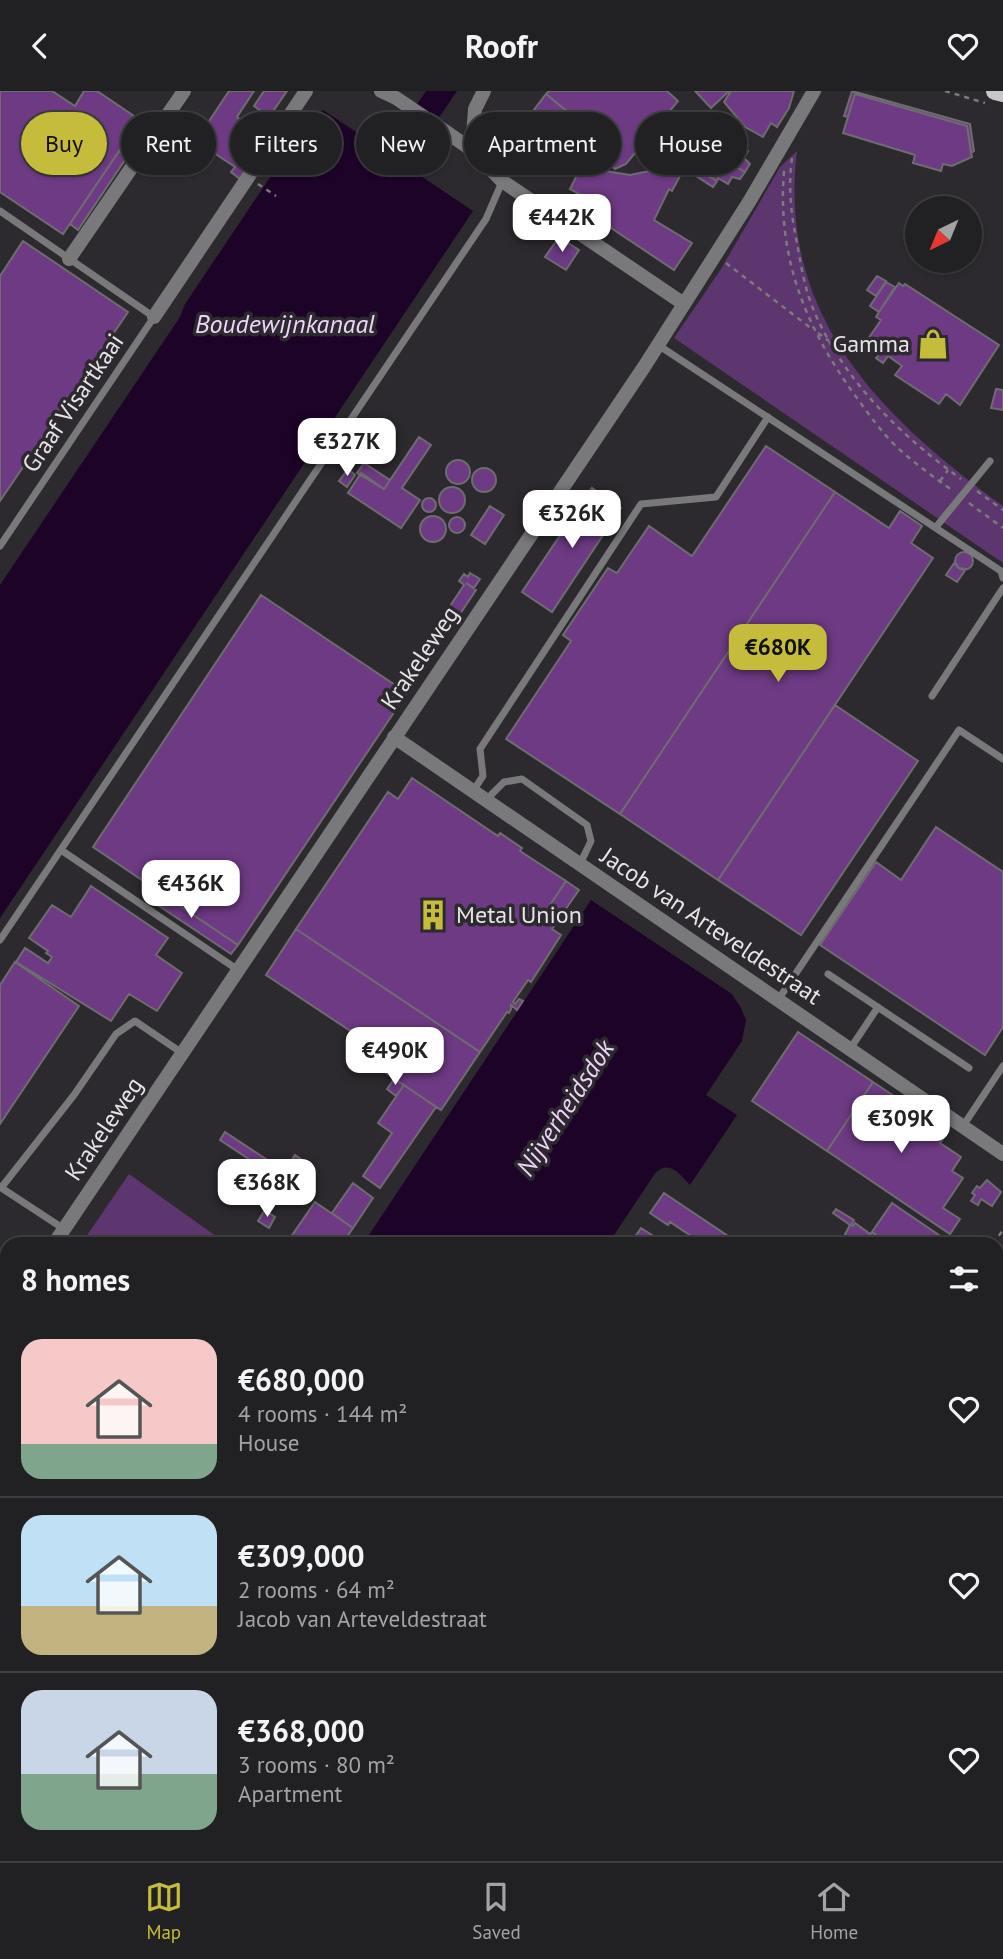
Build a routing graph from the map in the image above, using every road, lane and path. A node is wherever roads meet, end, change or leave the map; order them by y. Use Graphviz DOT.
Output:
graph roads {
  1 [pos="184,91"];
  2 [pos="306,91"];
  3 [pos="381,91"];
  4 [pos="484,91"];
  5 [pos="814,91"];
  6 [pos="945,91"];
  7 [pos="997,96"];
  8 [pos="401,97"];
  9 [pos="474,112"];
  10 [pos="789,136"];
  11 [pos="464,144"];
  12 [pos="785,160"];
  13 [pos="496,175"];
  14 [pos="248,177"];
  15 [pos="502,181"];
  16 [pos="276,195"];
  17 [pos="0,211"];
  18 [pos="715,255"];
  19 [pos="69,259"];
  20 [pos="684,304"];
  21 [pos="154,317"];
  22 [pos="814,330"];
  23 [pos="832,344"];
  24 [pos="658,345"];
  25 [pos="768,417"];
  26 [pos="990,461"];
  27 [pos="948,470"];
  28 [pos="940,481"];
  29 [pos="970,486"];
  30 [pos="960,497"];
  31 [pos="1003,510"];
  32 [pos="936,527"];
  33 [pos="1003,528"];
  34 [pos="0,546"];
  35 [pos="1003,578"];
  36 [pos="1003,588"];
  37 [pos="932,696"];
  38 [pos="394,737"];
  39 [pos="1003,759"];
  40 [pos="473,791"];
  41 [pos="486,800"];
  42 [pos="61,851"];
  43 [pos="580,864"];
  44 [pos="0,940"];
  45 [pos="237,970"];
  46 [pos="828,974"];
  47 [pos="778,1000"];
  48 [pos="878,1007"];
  49 [pos="850,1049"];
  50 [pos="182,1053"];
  51 [pos="1003,1066"];
  52 [pos="969,1068"];
  53 [pos="963,1126"];
  54 [pos="1003,1154"];
  55 [pos="1,1187"];
  56 [pos="64,1229"];
  57 [pos="59,1237"];
  1 -- 19 [label="street"];
  2 -- 14 [label="street"];
  3 -- 8 [label="street"];
  4 -- 9 [label="street"];
  5 -- 10 [label="street, Krakeleweg"];
  6 -- 7 [label="path"];
  8 -- 11 [label="street"];
  10 -- 18 [label="street, Krakeleweg"];
  10 -- 23 [label="path"];
  12 -- 22 [label="path"];
  13 -- 15 [label="street"];
  14 -- 16 [label="path"];
  14 -- 21 [label="street"];
  15 -- 20 [label="street"];
  15 -- 42 [label="lane"];
  17 -- 19 [label="lane"];
  18 -- 20 [label="street, Krakeleweg"];
  18 -- 22 [label="path"];
  19 -- 21 [label="lane"];
  20 -- 24 [label="street, Krakeleweg"];
  21 -- 34 [label="lane, Graaf Visartkaai"];
  22 -- 23 [label="path"];
  22 -- 28 [label="path"];
  23 -- 27 [label="path"];
  24 -- 25 [label="lane"];
  24 -- 38 [label="street, Krakeleweg"];
  25 -- 32 [label="lane"];
  25 -- 40 [label="lane"];
  26 -- 29 [label="lane"];
  27 -- 28 [label="path"];
  27 -- 29 [label="path"];
  28 -- 30 [label="path"];
  29 -- 30 [label="lane"];
  29 -- 31 [label="path"];
  30 -- 32 [label="lane"];
  30 -- 33 [label="path"];
  32 -- 35 [label="lane"];
  36 -- 37 [label="lane"];
  38 -- 40 [label="street, Jacob van Arteveldestraat"];
  38 -- 45 [label="street, Krakeleweg"];
  39 -- 47 [label="lane"];
  40 -- 41 [label="street, Jacob van Arteveldestraat"];
  41 -- 43 [label="street, Jacob van Arteveldestraat"];
  41 -- 43 [label="lane"];
  42 -- 44 [label="lane"];
  42 -- 45 [label="lane"];
  43 -- 47 [label="street, Jacob van Arteveldestraat"];
  45 -- 50 [label="street, Krakeleweg"];
  46 -- 48 [label="lane"];
  47 -- 49 [label="street, Jacob van Arteveldestraat"];
  48 -- 49 [label="lane"];
  48 -- 52 [label="lane"];
  49 -- 53 [label="street, Jacob van Arteveldestraat"];
  50 -- 55 [label="lane"];
  50 -- 56 [label="street, Krakeleweg"];
  51 -- 53 [label="lane"];
  53 -- 54 [label="street, Jacob van Arteveldestraat"];
  55 -- 56 [label="lane"];
  56 -- 57 [label="street, Krakeleweg"];
}
